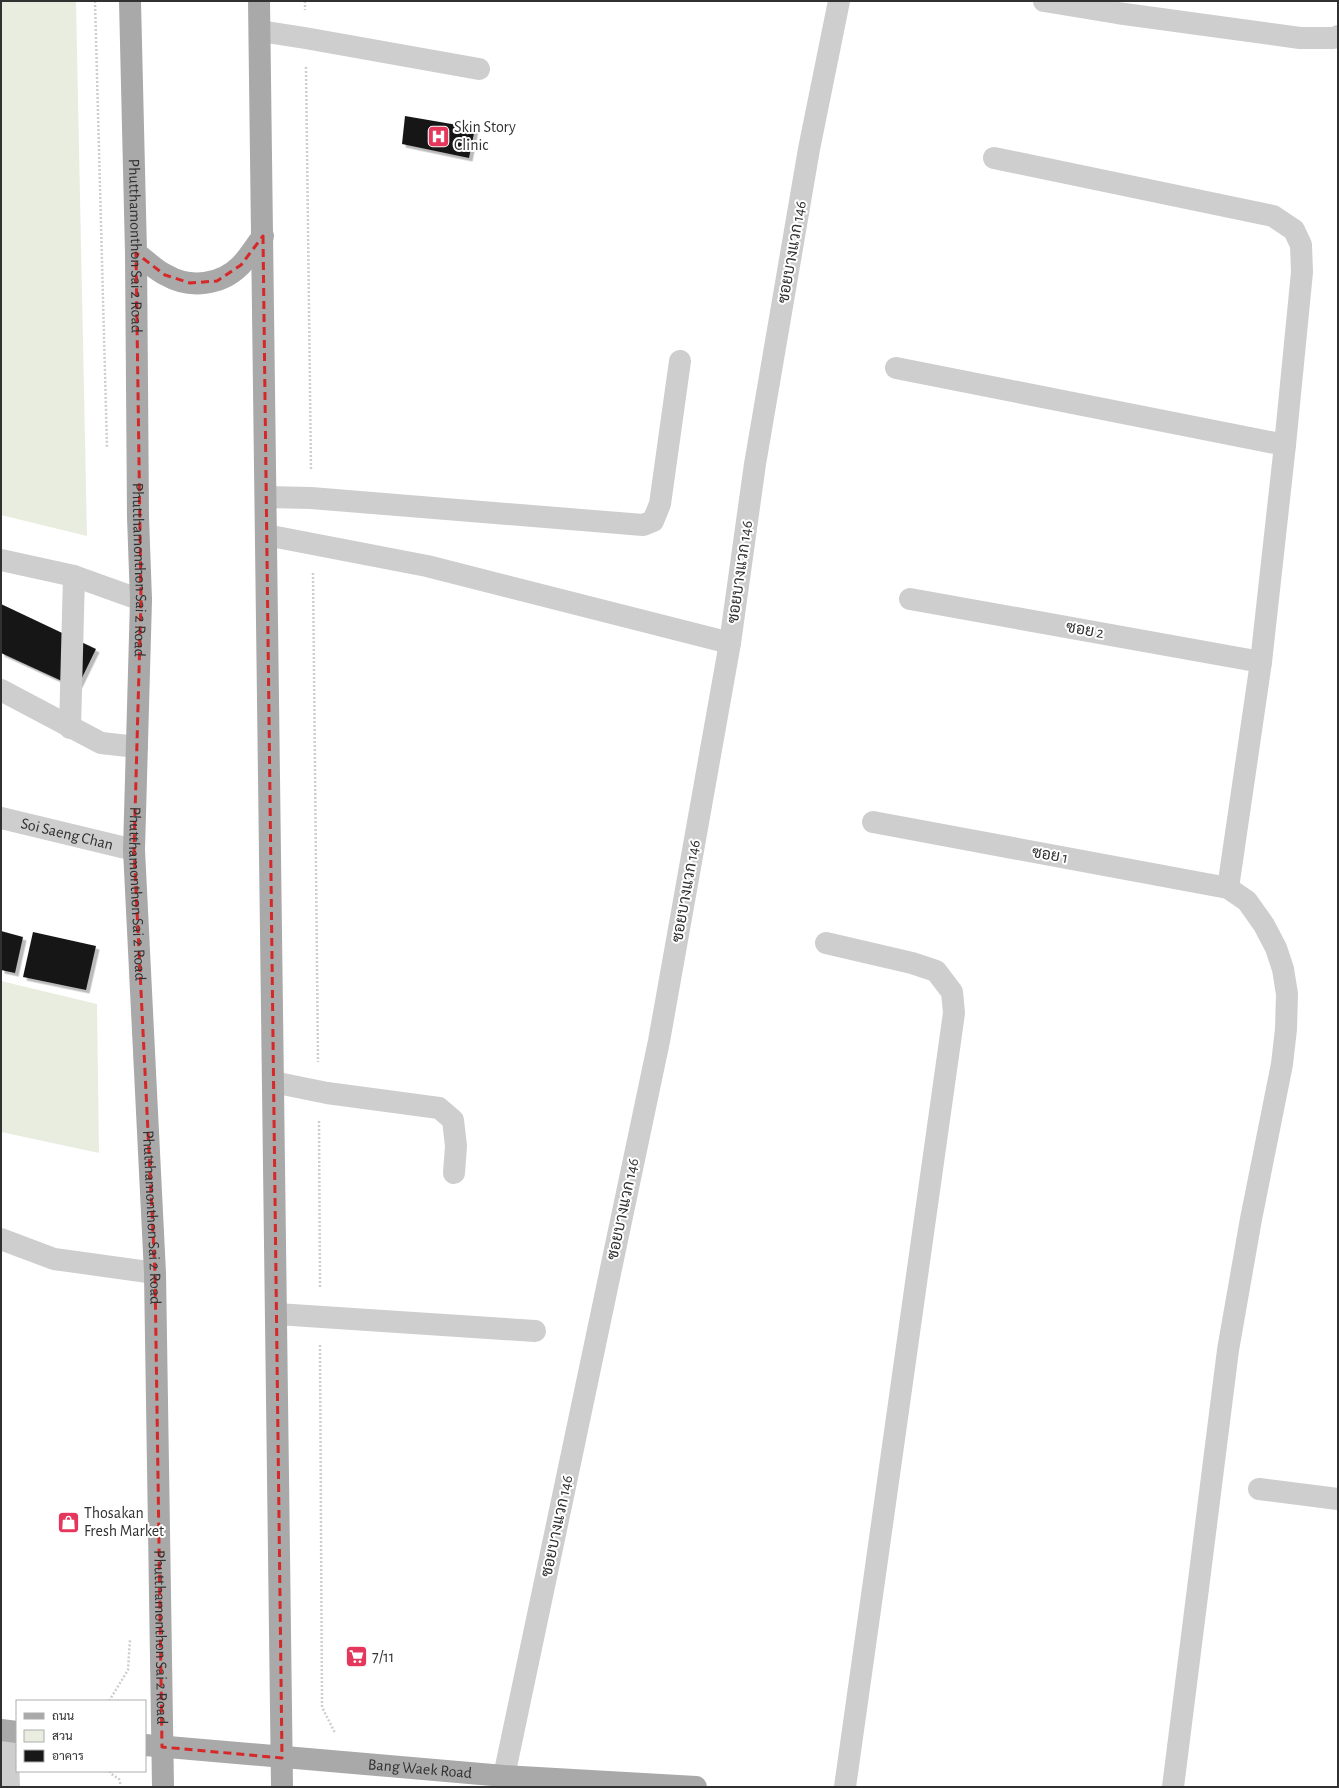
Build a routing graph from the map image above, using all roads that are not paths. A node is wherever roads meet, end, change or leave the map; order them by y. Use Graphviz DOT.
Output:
graph roads {
  1 [pos="130,1"];
  2 [pos="259,1"];
  3 [pos="839,1"];
  4 [pos="1044,1"];
  5 [pos="260,31"];
  6 [pos="1338,36"];
  7 [pos="479,69"];
  8 [pos="994,158"];
  9 [pos="263,236"];
  10 [pos="136,253"];
  11 [pos="680,361"];
  12 [pos="896,368"];
  13 [pos="1285,444"];
  14 [pos="266,497"];
  15 [pos="266,535"];
  16 [pos="1,560"];
  17 [pos="74,576"];
  18 [pos="910,599"];
  19 [pos="141,600"];
  20 [pos="730,643"];
  21 [pos="1261,662"];
  22 [pos="1,690"];
  23 [pos="70,728"];
  24 [pos="137,747"];
  25 [pos="1,818"];
  26 [pos="873,822"];
  27 [pos="134,850"];
  28 [pos="1228,888"];
  29 [pos="826,943"];
  30 [pos="273,1082"];
  31 [pos="454,1172"];
  32 [pos="1,1239"];
  33 [pos="155,1273"];
  34 [pos="277,1314"];
  35 [pos="535,1331"];
  36 [pos="1259,1489"];
  37 [pos="1338,1499"];
  38 [pos="10,1731"];
  39 [pos="154,1746"];
  40 [pos="282,1758"];
  41 [pos="504,1776"];
  42 [pos="548,1783"];
  43 [pos="9,1787"];
  44 [pos="163,1787"];
  45 [pos="282,1787"];
  46 [pos="696,1787"];
  47 [pos="845,1787"];
  48 [pos="1173,1787"];
  1 -- 10 [label="main road, Phutthamonthon Sai 2 Road"];
  2 -- 5 [label="main road"];
  3 -- 20 [label="street, ซอยบางแวก 146"];
  4 -- 6 [label="street"];
  5 -- 7 [label="street"];
  5 -- 9 [label="main road"];
  8 -- 13 [label="street"];
  9 -- 10 [label="main road"];
  9 -- 14 [label="main road"];
  10 -- 19 [label="main road, Phutthamonthon Sai 2 Road"];
  11 -- 14 [label="street"];
  12 -- 13 [label="street"];
  13 -- 21 [label="street"];
  14 -- 15 [label="main road"];
  15 -- 20 [label="street"];
  15 -- 30 [label="main road"];
  16 -- 17 [label="street"];
  17 -- 19 [label="street"];
  17 -- 23 [label="street"];
  18 -- 21 [label="street, ซอย 2"];
  19 -- 24 [label="main road, Phutthamonthon Sai 2 Road"];
  20 -- 41 [label="street, ซอยบางแวก 146"];
  21 -- 28 [label="street"];
  22 -- 23 [label="street"];
  23 -- 24 [label="street"];
  24 -- 27 [label="main road, Phutthamonthon Sai 2 Road"];
  25 -- 27 [label="street, Soi Saeng Chan"];
  26 -- 28 [label="street, ซอย 1"];
  27 -- 33 [label="main road, Phutthamonthon Sai 2 Road"];
  28 -- 48 [label="street"];
  29 -- 47 [label="street"];
  30 -- 31 [label="street"];
  30 -- 34 [label="main road"];
  32 -- 33 [label="street"];
  33 -- 39 [label="main road, Phutthamonthon Sai 2 Road"];
  34 -- 35 [label="street"];
  34 -- 40 [label="main road"];
  36 -- 37 [label="street"];
  38 -- 43 [label="street"];
  39 -- 40 [label="main road, Bang Waek Road"];
  39 -- 44 [label="main road, Phutthamonthon Sai 2 Road"];
  40 -- 41 [label="main road, Bang Waek Road"];
  40 -- 45 [label="main road"];
  41 -- 42 [label="main road, Bang Waek Road"];
  42 -- 46 [label="main road, Bang Waek Road"];
}
